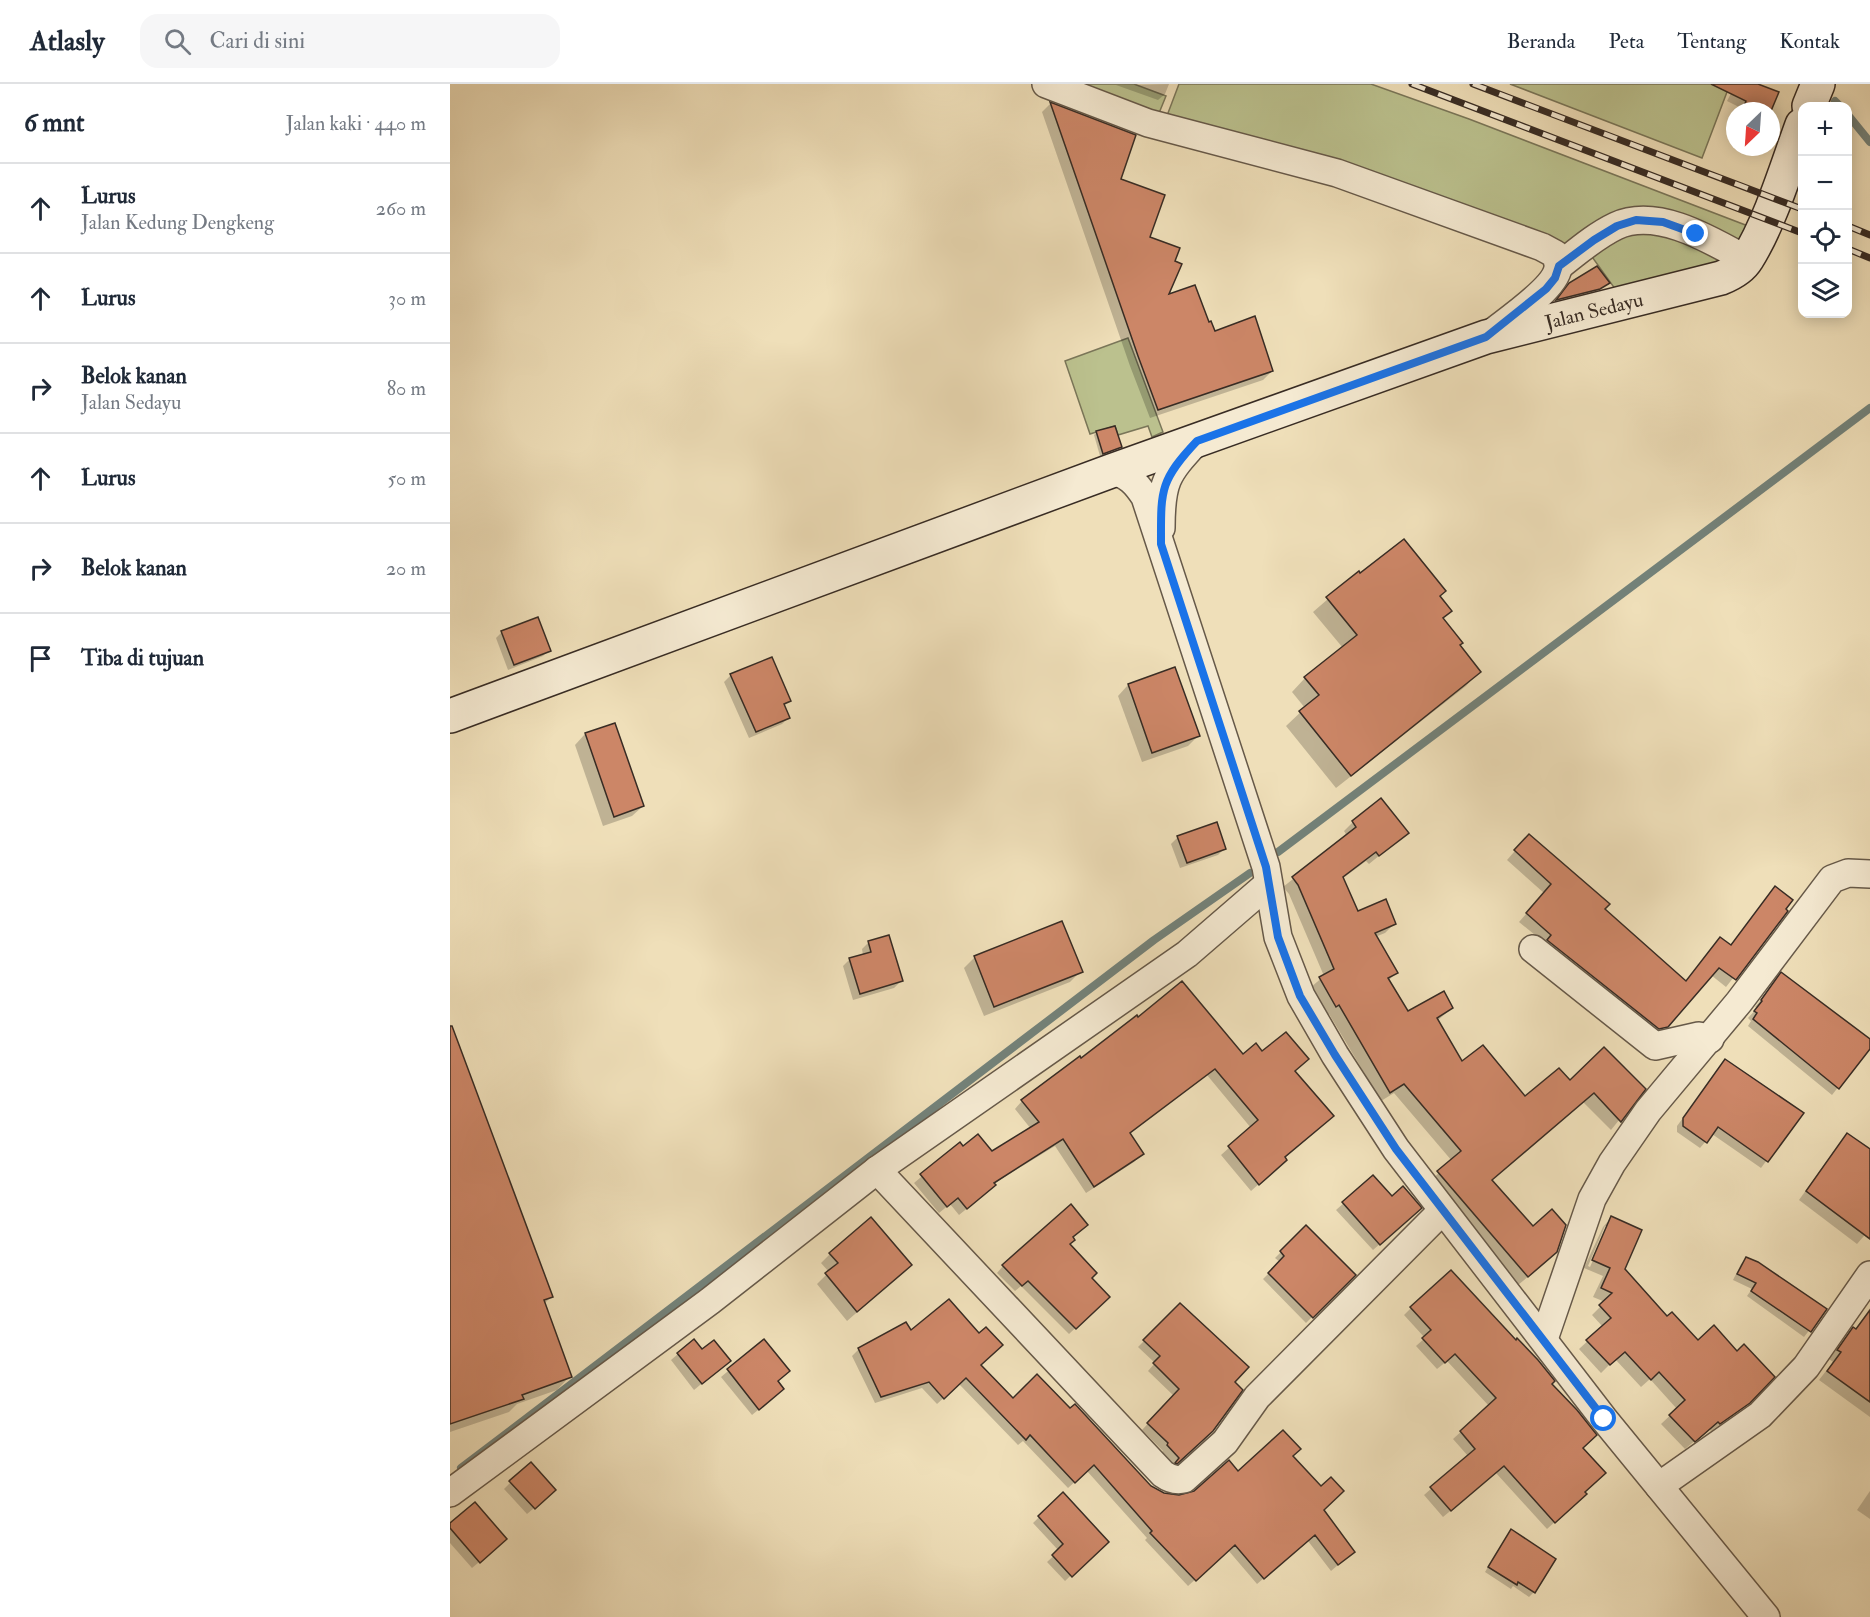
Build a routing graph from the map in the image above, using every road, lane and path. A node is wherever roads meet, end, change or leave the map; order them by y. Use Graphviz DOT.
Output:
graph roads {
  1 [pos="1046,84"];
  2 [pos="1819,84"];
  3 [pos="1811,102"];
  4 [pos="1826,102"];
  5 [pos="1798,138"];
  6 [pos="1747,260"];
  7 [pos="1559,266"];
  8 [pos="1486,337"];
  9 [pos="1197,441"];
  10 [pos="1111,471"];
  11 [pos="1161,544"];
  12 [pos="450,716"];
  13 [pos="1870,874"];
  14 [pos="1268,884"];
  15 [pos="1533,949"];
  16 [pos="1710,1039"];
  17 [pos="877,1170"];
  18 [pos="1442,1210"];
  19 [pos="1870,1275"];
  20 [pos="1544,1339"];
  21 [pos="1659,1486"];
  22 [pos="450,1493"];
  23 [pos="1766,1617"];
  1 -- 7 [label="street"];
  2 -- 3 [label="street"];
  2 -- 4 [label="street"];
  5 -- 6 [label="street"];
  6 -- 7 [label="street"];
  6 -- 8 [label="street, Jalan Sedayu"];
  7 -- 8 [label="street"];
  8 -- 9 [label="street, Jalan Sedayu"];
  9 -- 10 [label="street, Jalan Sedayu"];
  9 -- 11 [label="street"];
  10 -- 11 [label="street"];
  10 -- 12 [label="street, Jalan Sedayu"];
  11 -- 14 [label="street"];
  13 -- 16 [label="street"];
  14 -- 17 [label="street"];
  14 -- 18 [label="street"];
  15 -- 16 [label="street"];
  16 -- 20 [label="street"];
  17 -- 18 [label="street"];
  17 -- 22 [label="street"];
  18 -- 20 [label="street"];
  19 -- 21 [label="street"];
  20 -- 21 [label="street"];
  21 -- 23 [label="street"];
}
